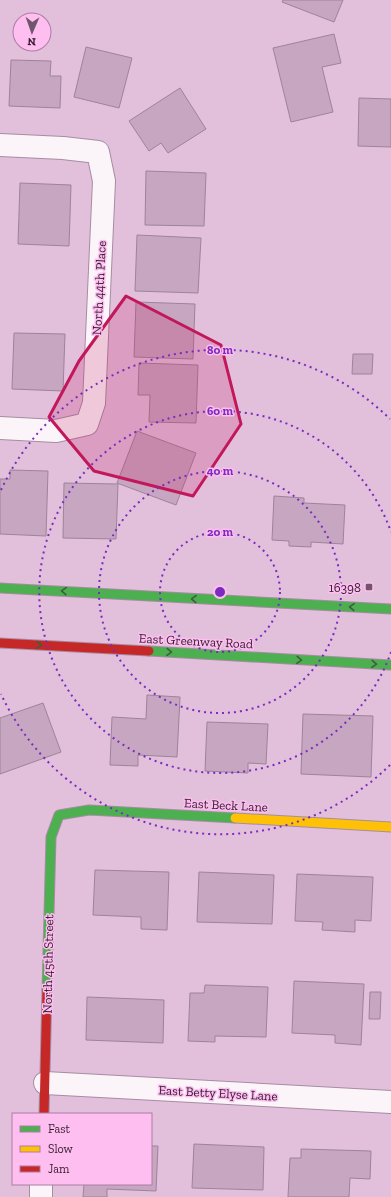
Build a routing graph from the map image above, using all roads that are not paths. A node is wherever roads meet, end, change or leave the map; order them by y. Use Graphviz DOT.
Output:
graph roads {
  1 [pos="0,145"];
  2 [pos="0,428"];
  3 [pos="0,588"];
  4 [pos="391,609"];
  5 [pos="0,643"];
  6 [pos="391,665"];
  7 [pos="60,815"];
  8 [pos="391,827"];
  9 [pos="45,1083"];
  10 [pos="391,1102"];
  11 [pos="44,1113"];
  12 [pos="41,1185"];
  13 [pos="41,1197"];
  1 -- 2 [label="street, North 44th Place"];
  4 -- 3 [label="main road, one-way"];
  5 -- 6 [label="main road, East Greenway Road, one-way"];
  7 -- 8 [label="main road, East Beck Lane"];
  7 -- 9 [label="main road, North 45th Street"];
  9 -- 10 [label="street, East Betty Elyse Lane"];
  9 -- 11 [label="main road, North 45th Street"];
  12 -- 13 [label="street"];
}
